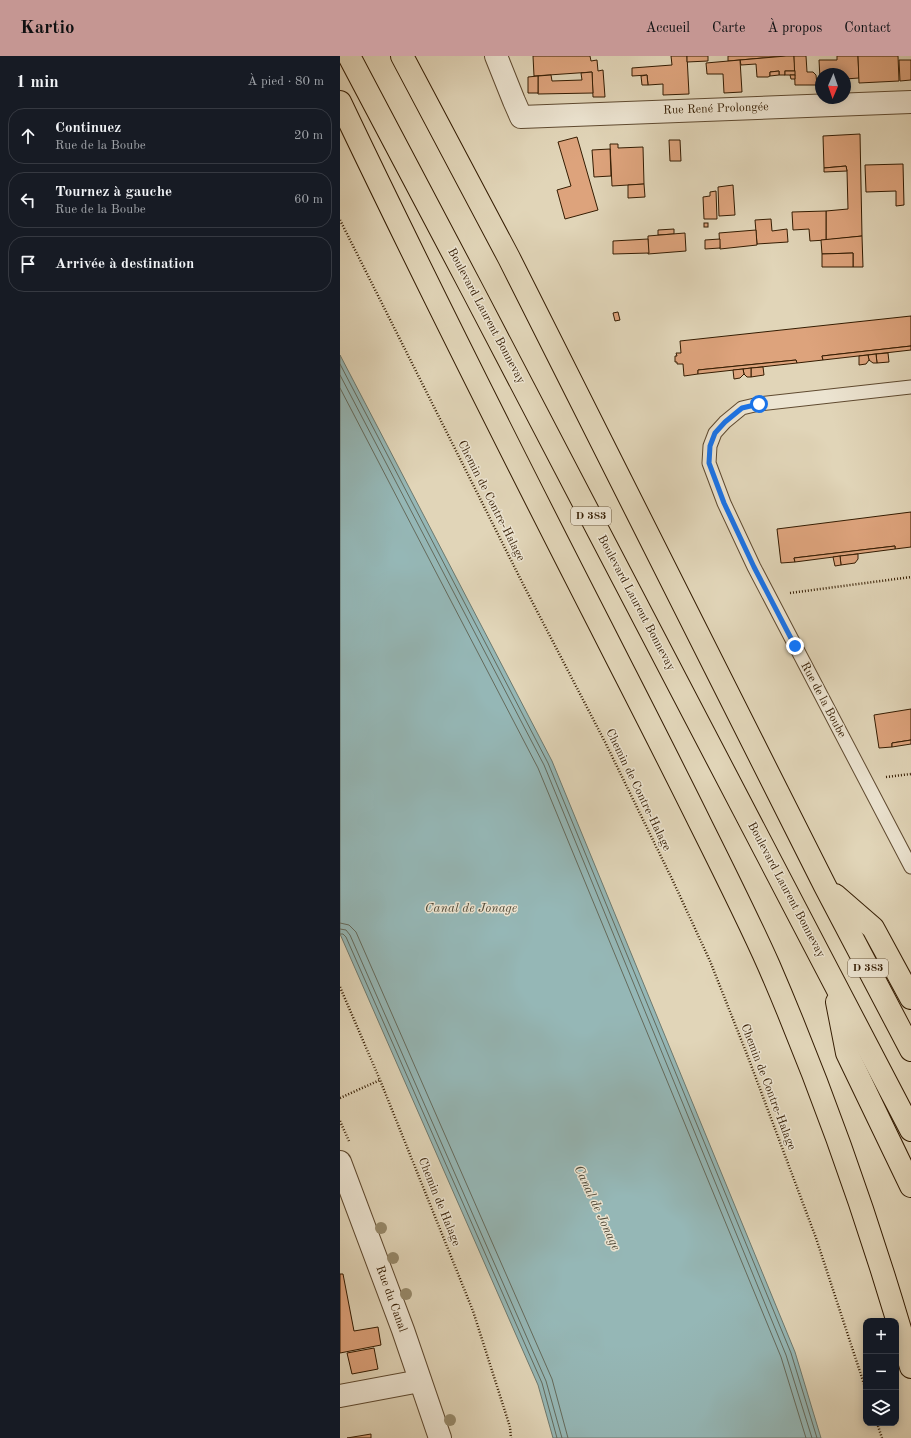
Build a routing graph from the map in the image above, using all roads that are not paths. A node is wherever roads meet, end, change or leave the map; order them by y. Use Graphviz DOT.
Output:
graph roads {
  1 [pos="349,56"];
  2 [pos="402,56"];
  3 [pos="496,56"];
  4 [pos="340,102"];
  5 [pos="911,102"];
  6 [pos="911,387"];
  7 [pos="911,867"];
  8 [pos="825,886"];
  9 [pos="832,978"];
  10 [pos="911,998"];
  11 [pos="911,1050"];
  12 [pos="911,1130"];
  13 [pos="340,1162"];
  14 [pos="911,1186"];
  15 [pos="911,1367"];
  16 [pos="420,1381"];
  17 [pos="340,1396"];
  18 [pos="440,1438"];
  1 -- 9 [label="highway, Boulevard Laurent Bonnevay / D 383"];
  2 -- 8 [label="highway, D 383"];
  3 -- 5 [label="street, Rue René Prolongée"];
  4 -- 15 [label="highway"];
  6 -- 7 [label="lane, Rue de la Boube"];
  8 -- 10 [label="highway"];
  8 -- 11 [label="highway, D 383"];
  9 -- 12 [label="highway, Boulevard Laurent Bonnevay / D 383"];
  9 -- 14 [label="highway"];
  13 -- 16 [label="street, Rue du Canal"];
  16 -- 17 [label="street"];
  16 -- 18 [label="street, Rue du Canal"];
}
